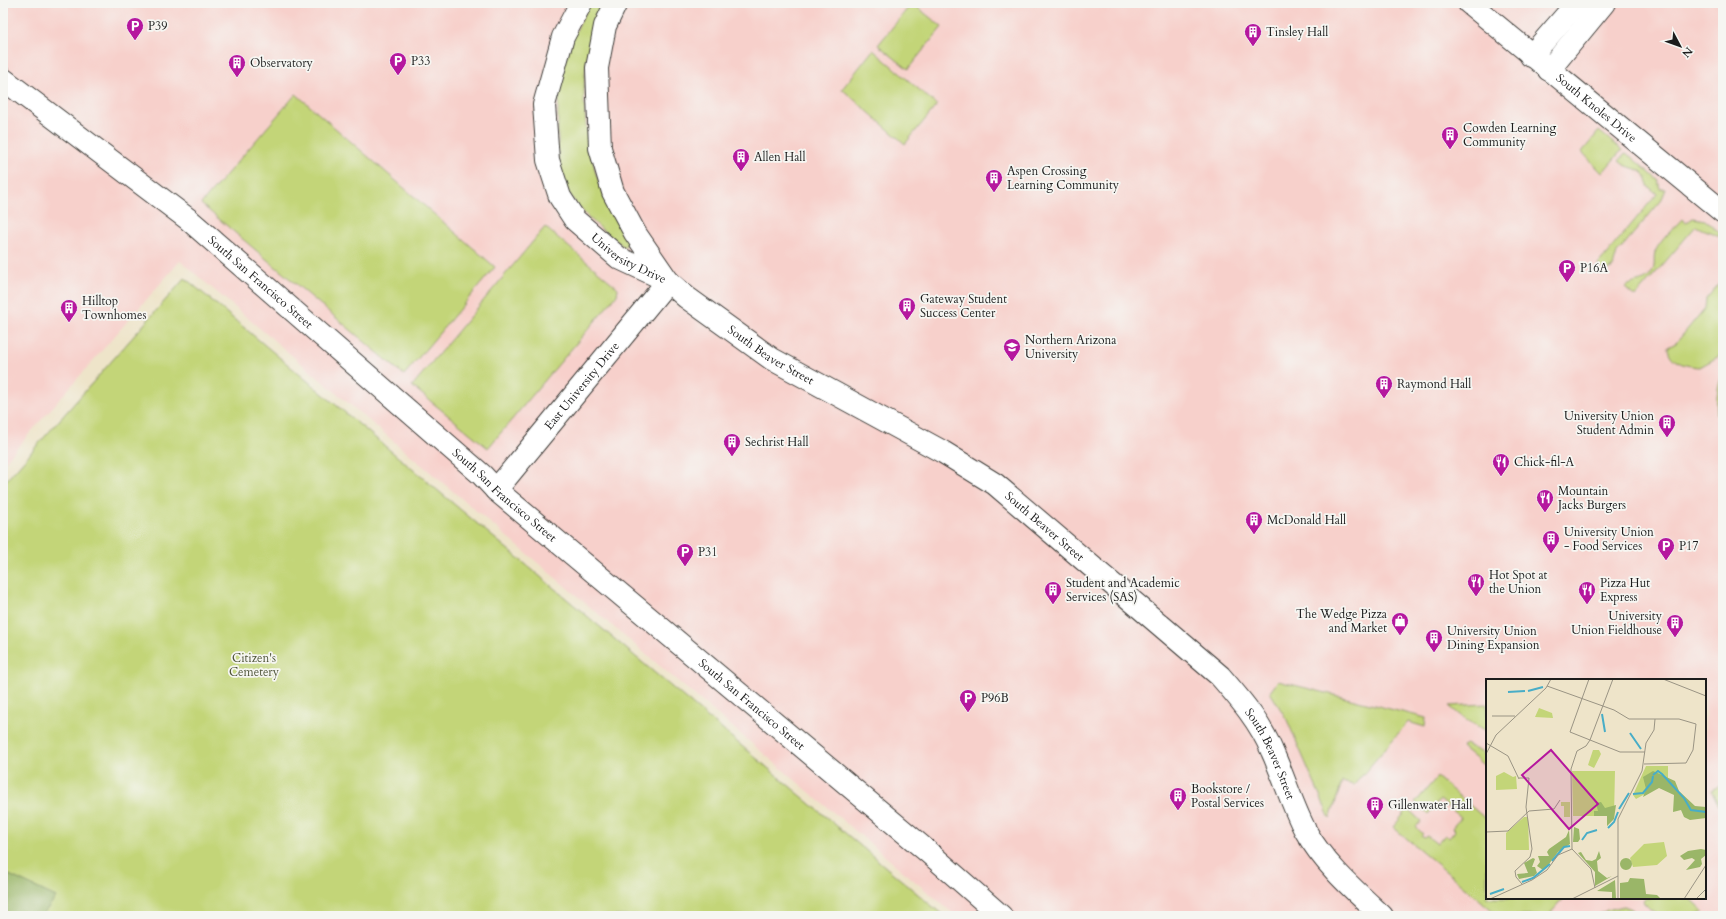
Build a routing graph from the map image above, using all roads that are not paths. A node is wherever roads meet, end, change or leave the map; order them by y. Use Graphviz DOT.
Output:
graph roads {
  1 [pos="581,3"];
  2 [pos="616,3"];
  3 [pos="1470,3"];
  4 [pos="1577,3"];
  5 [pos="1604,3"];
  6 [pos="1531,56"];
  7 [pos="1549,70"];
  8 [pos="3,79"];
  9 [pos="1723,212"];
  10 [pos="668,281"];
  11 [pos="496,490"];
  12 [pos="1001,916"];
  13 [pos="1382,916"];
  1 -- 10 [label="street, University Drive"];
  2 -- 10 [label="street, University Drive"];
  3 -- 6 [label="street, South Knoles Drive"];
  4 -- 6 [label="street"];
  5 -- 7 [label="street"];
  6 -- 7 [label="street, South Knoles Drive"];
  7 -- 9 [label="street, South Knoles Drive"];
  8 -- 11 [label="street, South San Francisco Street"];
  10 -- 11 [label="street, East University Drive"];
  10 -- 13 [label="street, South Beaver Street"];
  11 -- 12 [label="street, South San Francisco Street"];
}
